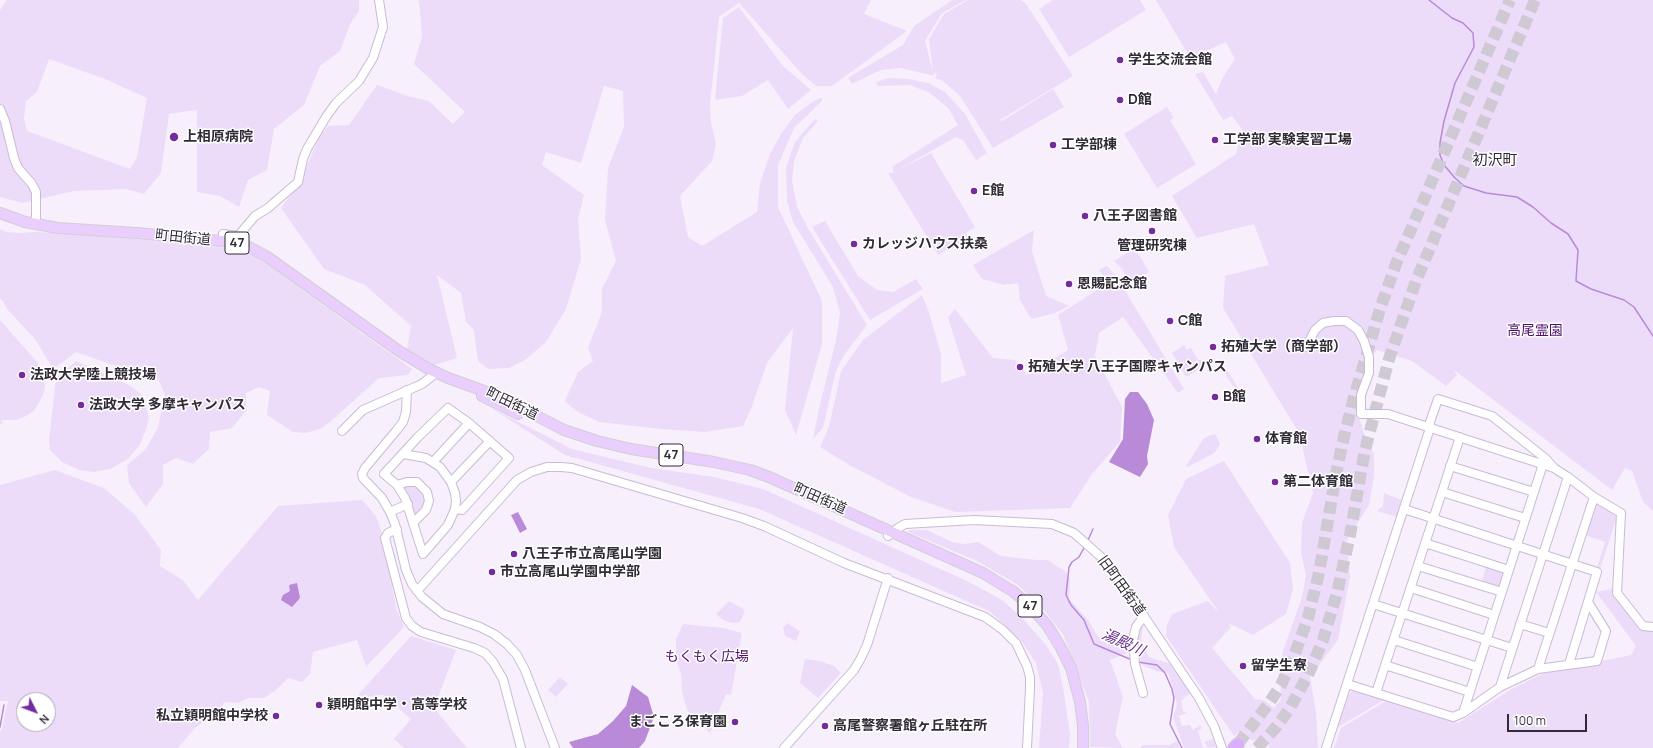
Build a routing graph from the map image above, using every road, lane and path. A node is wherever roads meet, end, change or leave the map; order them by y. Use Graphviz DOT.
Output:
graph roads {
  1 [pos="380,0"];
  2 [pos="0,109"];
  3 [pos="0,213"];
  4 [pos="36,224"];
  5 [pos="224,234"];
  6 [pos="1306,347"];
  7 [pos="436,373"];
  8 [pos="407,390"];
  9 [pos="469,423"];
  10 [pos="1430,428"];
  11 [pos="342,430"];
  12 [pos="1460,437"];
  13 [pos="490,441"];
  14 [pos="402,454"];
  15 [pos="433,462"];
  16 [pos="1543,464"];
  17 [pos="1450,466"];
  18 [pos="1554,468"];
  19 [pos="1568,477"];
  20 [pos="451,482"];
  21 [pos="397,485"];
  22 [pos="1442,492"];
  23 [pos="1534,492"];
  24 [pos="1594,497"];
  25 [pos="408,504"];
  26 [pos="455,509"];
  27 [pos="1404,509"];
  28 [pos="390,512"];
  29 [pos="1433,518"];
  30 [pos="1525,518"];
  31 [pos="414,523"];
  32 [pos="397,529"];
  33 [pos="891,534"];
  34 [pos="1425,543"];
  35 [pos="1517,545"];
  36 [pos="1543,554"];
  37 [pos="1572,563"];
  38 [pos="1418,566"];
  39 [pos="1509,570"];
  40 [pos="888,578"];
  41 [pos="1411,588"];
  42 [pos="417,591"];
  43 [pos="1502,592"];
  44 [pos="1588,602"];
  45 [pos="1373,604"];
  46 [pos="1402,613"];
  47 [pos="1494,615"];
  48 [pos="1144,616"];
  49 [pos="1520,624"];
  50 [pos="1653,627"];
  51 [pos="1549,633"];
  52 [pos="1394,640"];
  53 [pos="1486,640"];
  54 [pos="1512,648"];
  55 [pos="1569,664"];
  56 [pos="1386,665"];
  57 [pos="1478,667"];
  58 [pos="1538,669"];
  59 [pos="1347,684"];
  60 [pos="1500,687"];
  61 [pos="1470,692"];
  62 [pos="1143,693"];
  63 [pos="1376,693"];
  64 [pos="1463,713"];
  65 [pos="521,748"];
  66 [pos="555,748"];
  67 [pos="784,748"];
  68 [pos="1027,748"];
  69 [pos="1077,748"];
  70 [pos="1082,748"];
  71 [pos="1222,748"];
  72 [pos="1326,748"];
  1 -- 5 [label="street"];
  2 -- 4 [label="street"];
  3 -- 4 [label="main road, 町田街道 / 47"];
  4 -- 7 [label="main road, 町田街道 / 47"];
  6 -- 10 [label="street"];
  7 -- 8 [label="street"];
  7 -- 33 [label="main road, 町田街道 / 47"];
  8 -- 11 [label="street"];
  8 -- 28 [label="street"];
  9 -- 13 [label="street"];
  9 -- 14 [label="street"];
  9 -- 15 [label="street"];
  10 -- 12 [label="street"];
  10 -- 18 [label="street"];
  10 -- 27 [label="street"];
  12 -- 16 [label="street"];
  12 -- 17 [label="street"];
  13 -- 20 [label="street"];
  13 -- 26 [label="street"];
  14 -- 15 [label="street"];
  14 -- 21 [label="street"];
  15 -- 20 [label="street"];
  16 -- 18 [label="street"];
  16 -- 23 [label="street"];
  17 -- 22 [label="street"];
  17 -- 23 [label="street"];
  18 -- 19 [label="street"];
  19 -- 24 [label="street"];
  19 -- 36 [label="street"];
  20 -- 26 [label="street"];
  21 -- 25 [label="street"];
  21 -- 31 [label="street"];
  22 -- 29 [label="street"];
  22 -- 30 [label="street"];
  23 -- 30 [label="street"];
  24 -- 37 [label="street"];
  24 -- 50 [label="street"];
  25 -- 28 [label="street"];
  25 -- 31 [label="street"];
  26 -- 31 [label="street"];
  27 -- 29 [label="street"];
  27 -- 45 [label="street"];
  28 -- 32 [label="street"];
  29 -- 34 [label="street"];
  29 -- 35 [label="street"];
  30 -- 35 [label="street"];
  32 -- 42 [label="street"];
  32 -- 65 [label="street"];
  33 -- 48 [label="street, 旧町田街道"];
  33 -- 69 [label="main road, 町田街道 / 47"];
  33 -- 70 [label="main road, 町田街道 / 47"];
  34 -- 38 [label="street"];
  34 -- 39 [label="street"];
  35 -- 36 [label="street"];
  35 -- 39 [label="street"];
  36 -- 37 [label="street"];
  36 -- 49 [label="street"];
  37 -- 44 [label="street"];
  37 -- 51 [label="street"];
  38 -- 41 [label="street"];
  38 -- 43 [label="street"];
  39 -- 43 [label="street"];
  40 -- 42 [label="street"];
  40 -- 67 [label="street"];
  40 -- 68 [label="street"];
  41 -- 46 [label="street"];
  41 -- 47 [label="street"];
  42 -- 66 [label="street"];
  43 -- 47 [label="street"];
  44 -- 55 [label="street"];
  44 -- 55 [label="street"];
  45 -- 46 [label="street"];
  45 -- 59 [label="street"];
  46 -- 52 [label="street"];
  46 -- 53 [label="street"];
  47 -- 53 [label="street"];
  48 -- 62 [label="street"];
  48 -- 71 [label="street, 旧町田街道"];
  49 -- 51 [label="street"];
  49 -- 54 [label="street"];
  51 -- 58 [label="street"];
  52 -- 56 [label="street"];
  52 -- 57 [label="street"];
  53 -- 54 [label="street"];
  53 -- 57 [label="street"];
  54 -- 60 [label="street"];
  55 -- 58 [label="street"];
  56 -- 61 [label="street"];
  56 -- 63 [label="street"];
  57 -- 61 [label="street"];
  58 -- 60 [label="street"];
  59 -- 63 [label="street"];
  59 -- 72 [label="street"];
  60 -- 64 [label="street"];
  61 -- 64 [label="street"];
  63 -- 64 [label="street"];
}
